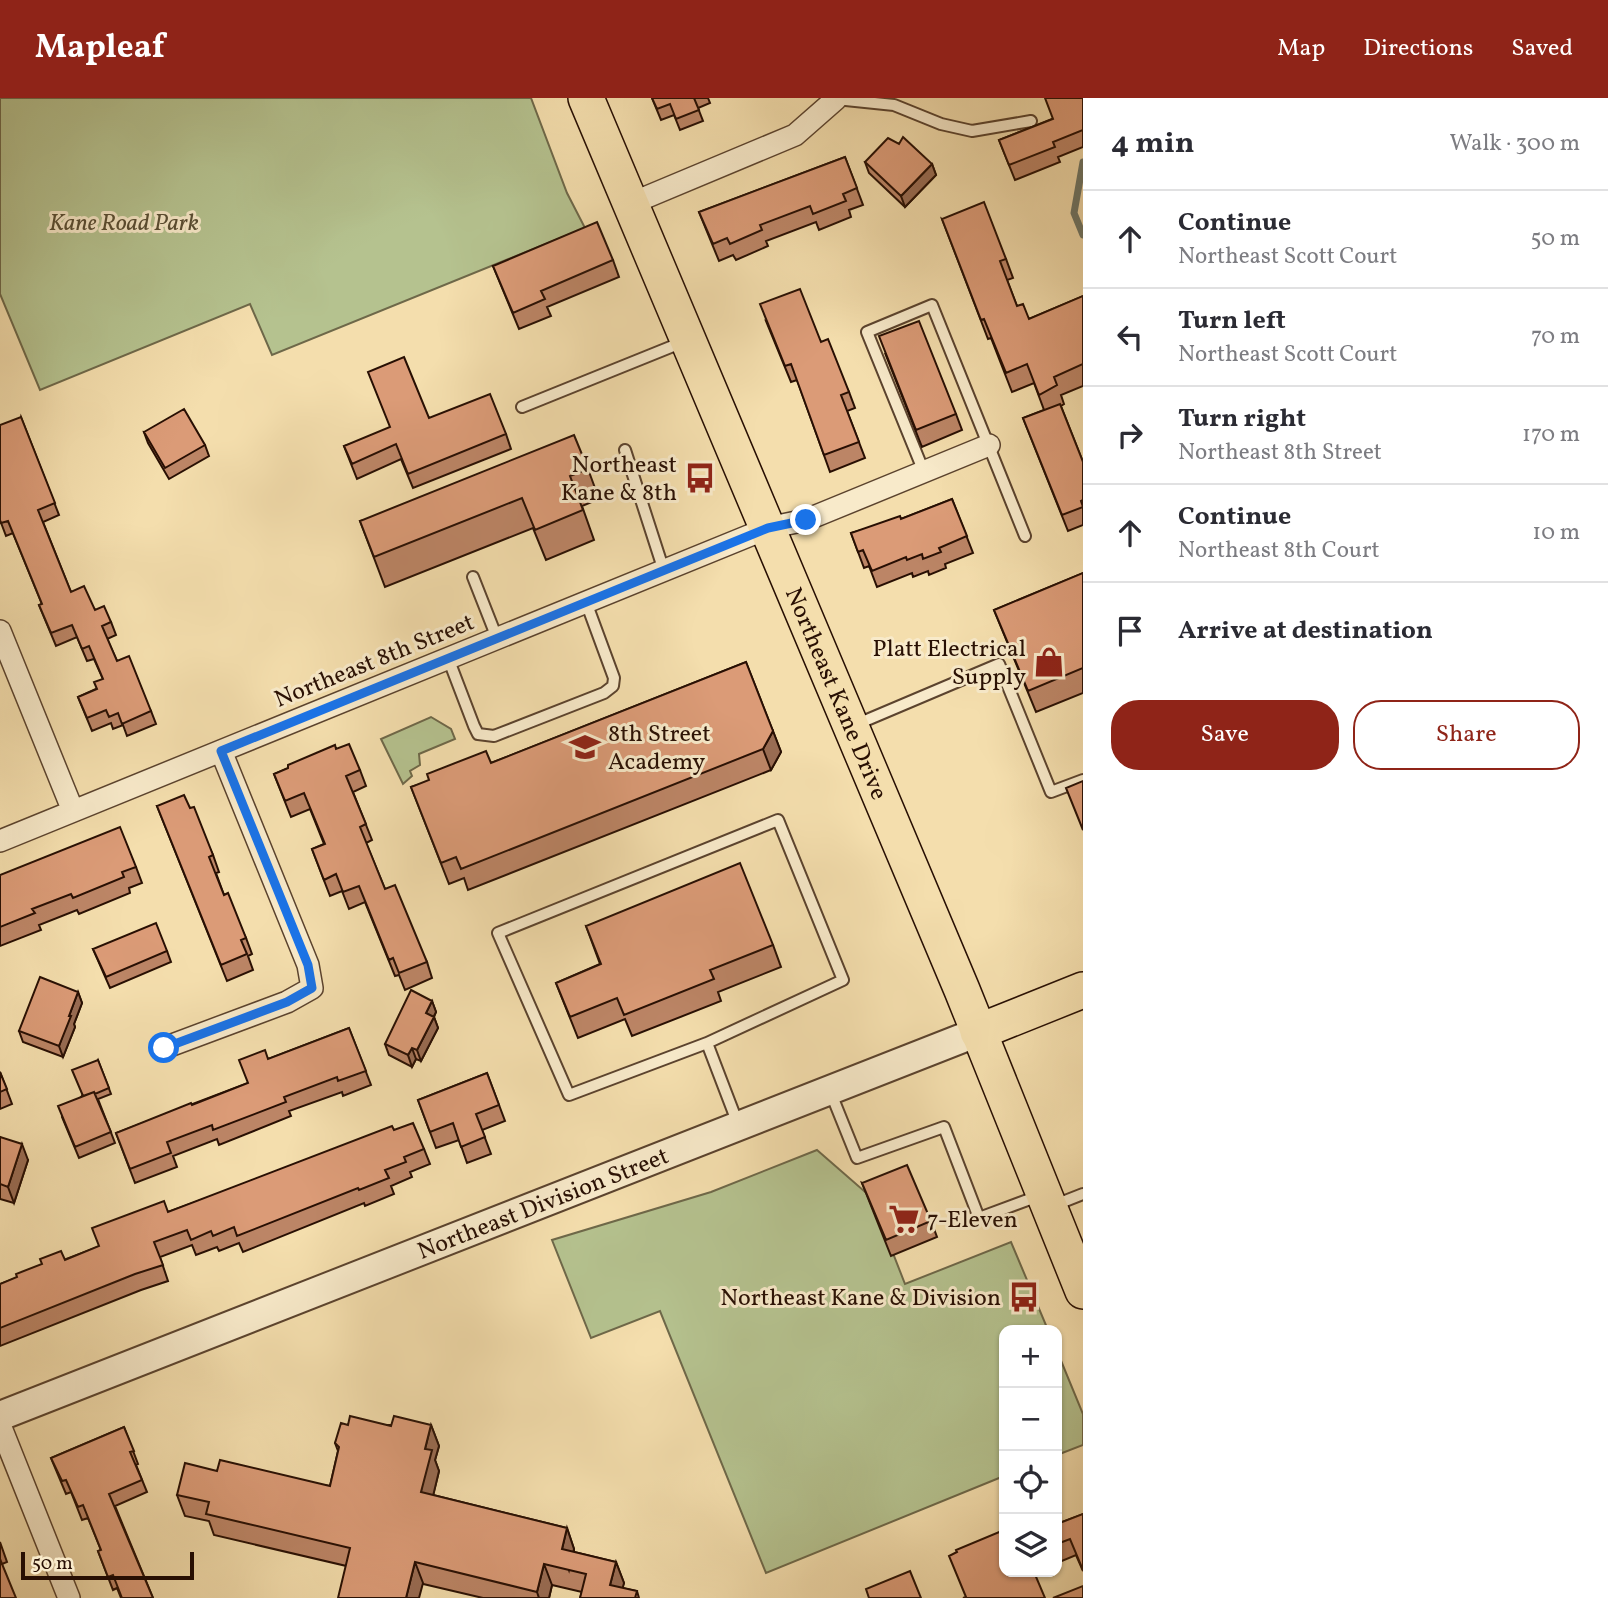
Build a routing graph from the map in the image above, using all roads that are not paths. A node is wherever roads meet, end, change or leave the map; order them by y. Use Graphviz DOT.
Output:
graph roads {
  1 [pos="586,98"];
  2 [pos="836,99"];
  3 [pos="1031,121"];
  4 [pos="630,204"];
  5 [pos="689,340"];
  6 [pos="522,407"];
  7 [pos="989,445"];
  8 [pos="625,450"];
  9 [pos="924,472"];
  10 [pos="768,528"];
  11 [pos="1025,536"];
  12 [pos="664,571"];
  13 [pos="473,577"];
  14 [pos="586,603"];
  15 [pos="0,631"];
  16 [pos="497,638"];
  17 [pos="448,659"];
  18 [pos="852,727"];
  19 [pos="221,751"];
  20 [pos="1083,780"];
  21 [pos="73,811"];
  22 [pos="0,841"];
  23 [pos="1083,990"];
  24 [pos="978,1032"];
  25 [pos="707,1043"];
  26 [pos="164,1048"];
  27 [pos="830,1091"];
  28 [pos="738,1126"];
  29 [pos="1083,1194"];
  30 [pos="1046,1201"];
  31 [pos="1076,1253"];
  32 [pos="1083,1291"];
  33 [pos="0,1416"];
  34 [pos="0,1424"];
  35 [pos="69,1598"];
  1 -- 4 [label="main road, Northeast Kane Drive"];
  2 -- 3 [label="lane"];
  2 -- 4 [label="street"];
  4 -- 5 [label="main road, Northeast Kane Drive"];
  5 -- 6 [label="lane"];
  5 -- 10 [label="main road, Northeast Kane Drive"];
  7 -- 9 [label="street, Northeast 8th Street"];
  7 -- 9 [label="lane"];
  7 -- 11 [label="lane"];
  8 -- 12 [label="lane"];
  9 -- 10 [label="street, Northeast 8th Street"];
  10 -- 12 [label="street, Northeast 8th Street"];
  10 -- 18 [label="main road, Northeast Kane Drive"];
  12 -- 14 [label="street, Northeast 8th Street"];
  13 -- 16 [label="lane"];
  14 -- 16 [label="street, Northeast 8th Street"];
  14 -- 17 [label="lane"];
  15 -- 21 [label="street"];
  16 -- 17 [label="street, Northeast 8th Street"];
  17 -- 19 [label="street, Northeast 8th Street"];
  18 -- 20 [label="lane"];
  18 -- 24 [label="main road, Northeast Kane Drive"];
  19 -- 21 [label="street, Northeast 8th Street"];
  19 -- 26 [label="street"];
  21 -- 22 [label="street, Northeast 8th Street"];
  23 -- 24 [label="main road, Northeast Division Street"];
  24 -- 27 [label="street, Northeast Division Street"];
  24 -- 30 [label="main road, Northeast Kane Drive"];
  25 -- 25 [label="lane"];
  25 -- 28 [label="lane"];
  27 -- 28 [label="street, Northeast Division Street"];
  27 -- 30 [label="lane"];
  28 -- 33 [label="street, Northeast Division Street"];
  29 -- 30 [label="lane"];
  30 -- 31 [label="main road, Northeast Kane Drive"];
  31 -- 32 [label="main road, Northeast Kane Drive"];
  34 -- 35 [label="street"];
}
